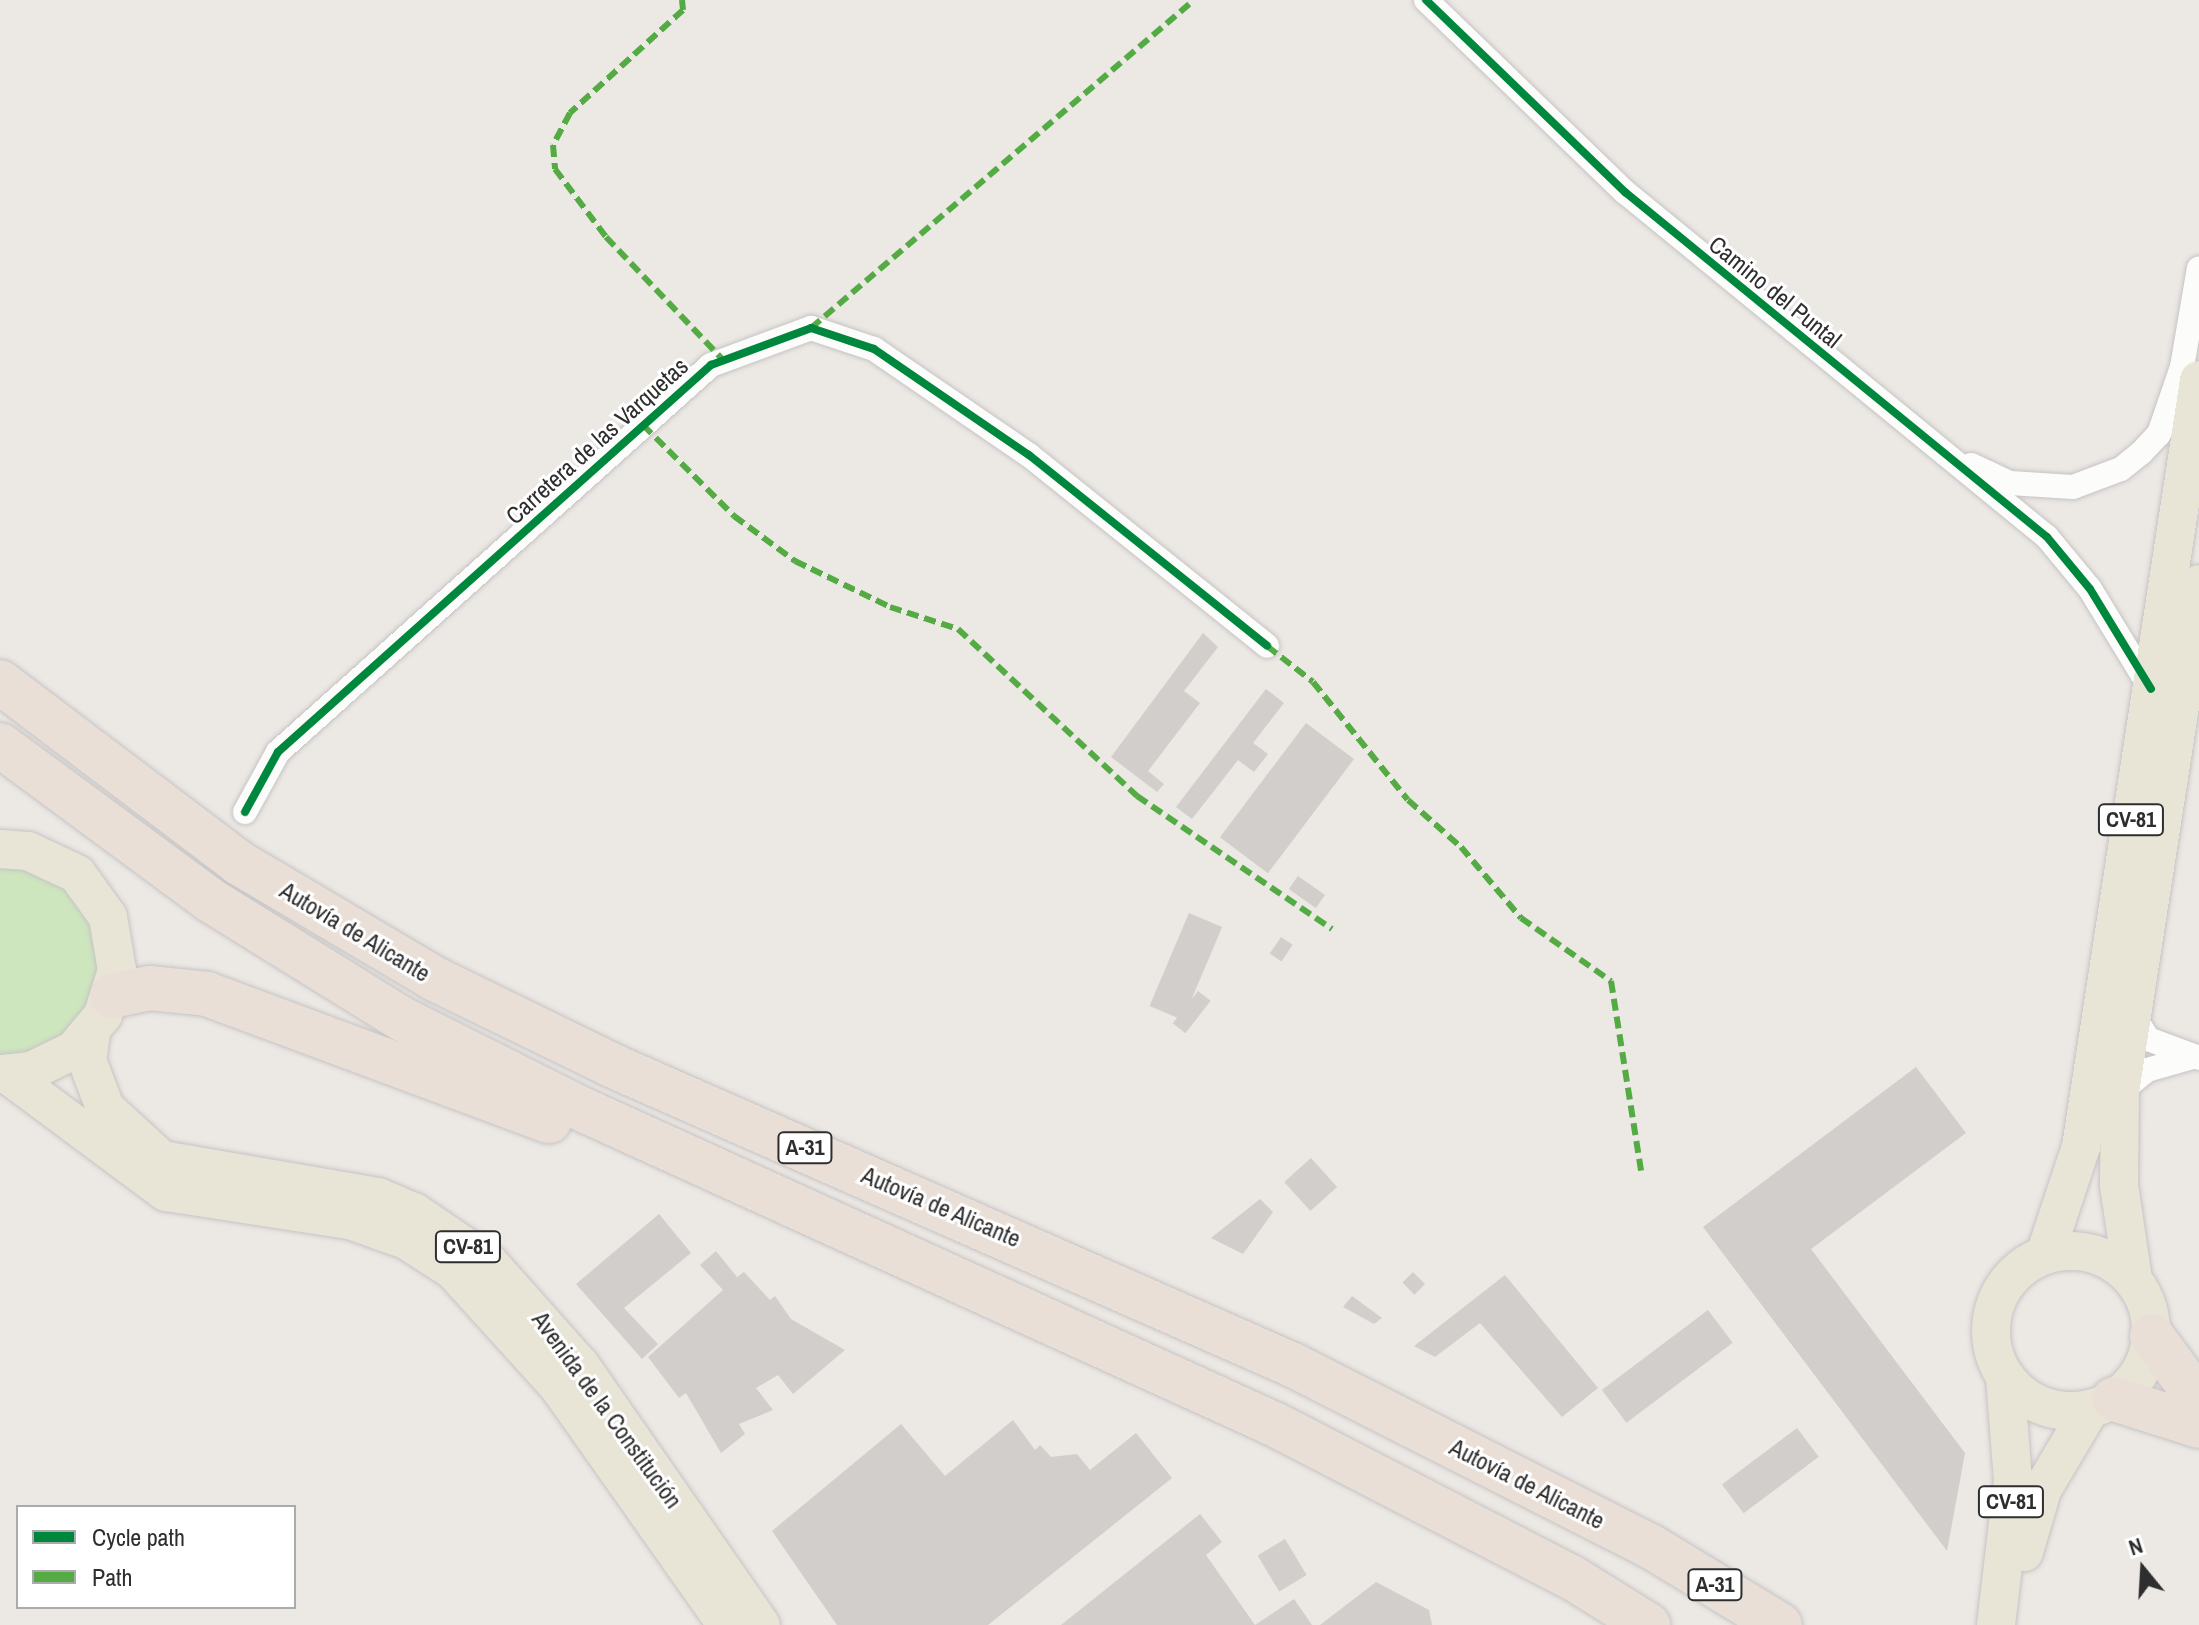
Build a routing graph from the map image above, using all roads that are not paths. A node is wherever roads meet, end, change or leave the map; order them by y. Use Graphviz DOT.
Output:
graph roads {
  1 [pos="1426,0"];
  2 [pos="2199,268"];
  3 [pos="2199,380"];
  4 [pos="1937,445"];
  5 [pos="2199,584"];
  6 [pos="1267,646"];
  7 [pos="0,682"];
  8 [pos="2151,689"];
  9 [pos="0,745"];
  10 [pos="245,812"];
  11 [pos="0,849"];
  12 [pos="102,1014"];
  13 [pos="2132,1014"];
  14 [pos="2195,1058"];
  15 [pos="4,1074"];
  16 [pos="2120,1092"];
  17 [pos="719,1173"];
  18 [pos="2045,1255"];
  19 [pos="2133,1279"];
  20 [pos="2152,1336"];
  21 [pos="2005,1378"];
  22 [pos="2199,1400"];
  23 [pos="2102,1404"];
  24 [pos="2199,1426"];
  25 [pos="727,1625"];
  26 [pos="761,1625"];
  27 [pos="1648,1625"];
  28 [pos="1780,1625"];
  29 [pos="1996,1625"];
  30 [pos="2010,1625"];
  1 -- 4 [label="street, Camino del Puntal"];
  2 -- 4 [label="street, Camino del Puntal"];
  3 -- 8 [label="main road, CV-81"];
  4 -- 8 [label="street, Camino del Puntal"];
  5 -- 13 [label="main road, CV-81"];
  6 -- 10 [label="street, Carretera de las Varquetas"];
  7 -- 28 [label="highway, Autovía de Alicante / A-31"];
  8 -- 18 [label="main road, CV-81"];
  9 -- 17 [label="highway, Autovía de Alicante / A-31"];
  11 -- 12 [label="main road, CV-81"];
  12 -- 15 [label="main road, CV-81"];
  12 -- 17 [label="highway"];
  12 -- 26 [label="main road, Avenida de la Constitución / CV-81"];
  13 -- 14 [label="street"];
  13 -- 16 [label="main road, CV-81"];
  14 -- 16 [label="street"];
  15 -- 25 [label="main road, Avenida de la Constitución / CV-81"];
  16 -- 19 [label="main road, CV-81"];
  17 -- 27 [label="highway, Autovía de Alicante / A-31"];
  18 -- 19 [label="main road"];
  18 -- 21 [label="main road, CV-81"];
  19 -- 20 [label="main road, CV-81"];
  20 -- 22 [label="highway"];
  20 -- 23 [label="main road, CV-81"];
  21 -- 23 [label="main road"];
  21 -- 29 [label="main road, CV-81"];
  23 -- 24 [label="highway"];
  23 -- 30 [label="main road, CV-81"];
}
